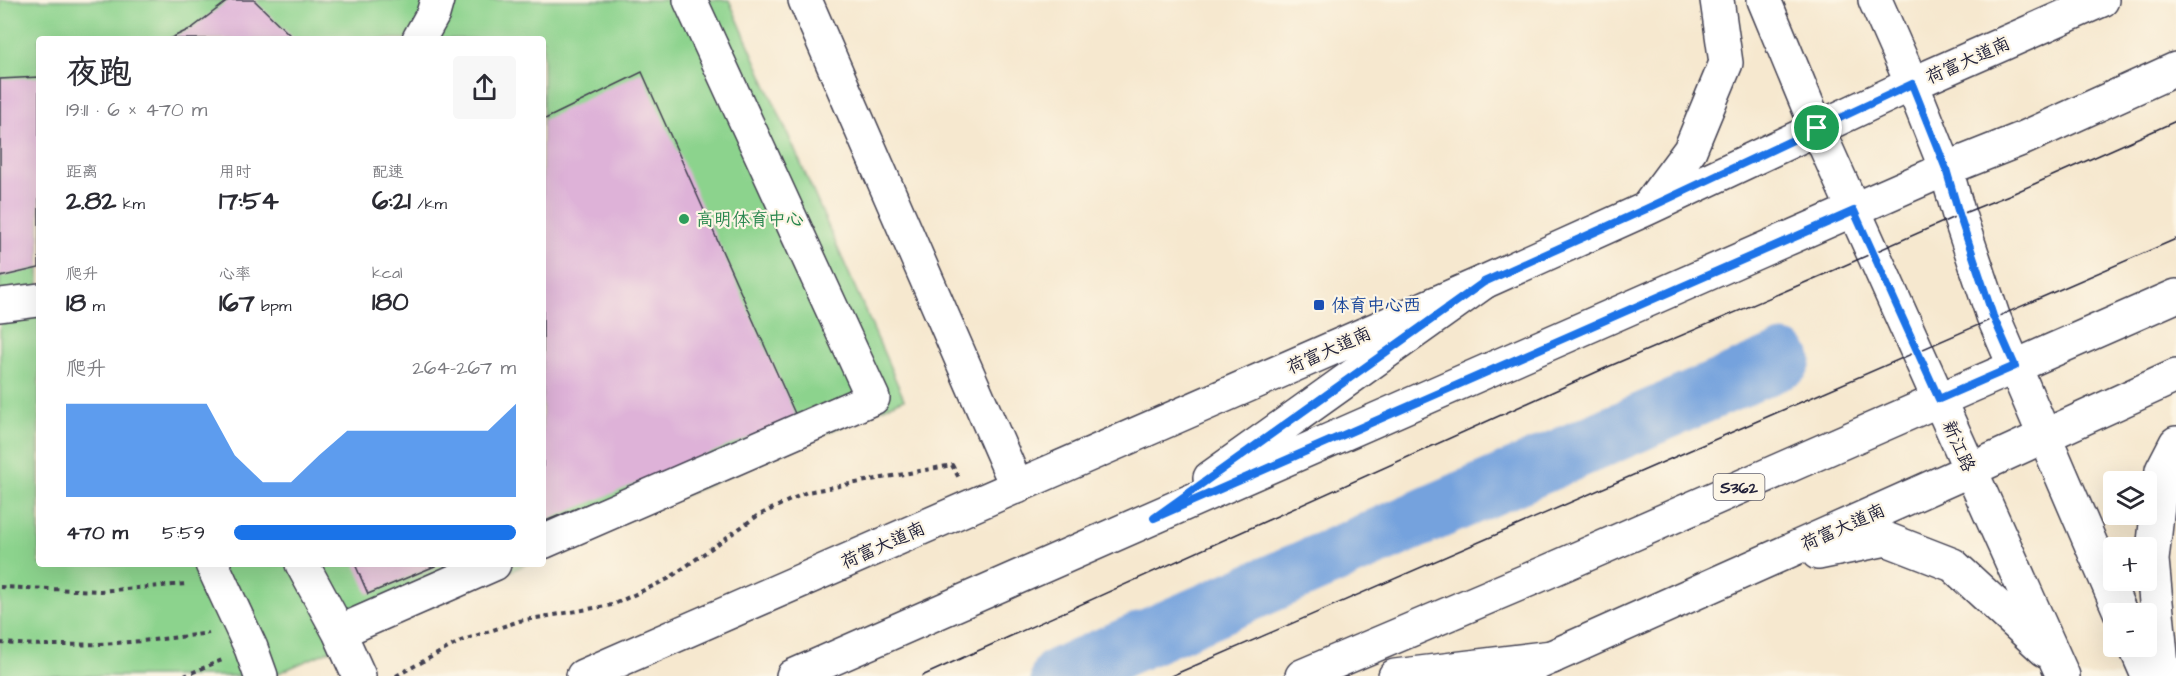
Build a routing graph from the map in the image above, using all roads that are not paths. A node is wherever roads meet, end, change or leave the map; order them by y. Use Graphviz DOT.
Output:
graph roads {
  1 [pos="436,0"];
  2 [pos="690,0"];
  3 [pos="805,0"];
  4 [pos="1718,0"];
  5 [pos="1764,0"];
  6 [pos="1875,0"];
  7 [pos="2102,0"];
  8 [pos="421,36"];
  9 [pos="2176,69"];
  10 [pos="1912,84"];
  11 [pos="1817,128"];
  12 [pos="1946,169"];
  13 [pos="1646,209"];
  14 [pos="1854,211"];
  15 [pos="1484,282"];
  16 [pos="2176,296"];
  17 [pos="36,300"];
  18 [pos="0,305"];
  19 [pos="2015,366"];
  20 [pos="2176,376"];
  21 [pos="1939,399"];
  22 [pos="2045,435"];
  23 [pos="2176,443"];
  24 [pos="1970,470"];
  25 [pos="1017,487"];
  26 [pos="1154,518"];
  27 [pos="546,541"];
  28 [pos="1757,566"];
  29 [pos="304,567"];
  30 [pos="487,567"];
  31 [pos="216,573"];
  32 [pos="2116,603"];
  33 [pos="339,632"];
  34 [pos="251,651"];
  35 [pos="1552,657"];
  36 [pos="2140,657"];
  37 [pos="2059,668"];
  38 [pos="359,676"];
  39 [pos="584,676"];
  40 [pos="793,676"];
  41 [pos="1302,676"];
  42 [pos="1395,676"];
  43 [pos="1509,676"];
  44 [pos="2148,676"];
  45 [pos="2163,676"];
  1 -- 8 [label="street"];
  2 -- 27 [label="street"];
  3 -- 25 [label="street"];
  4 -- 13 [label="street"];
  5 -- 11 [label="street, 新江路"];
  6 -- 10 [label="street"];
  7 -- 10 [label="street, 荷富大道南"];
  9 -- 12 [label="street"];
  10 -- 11 [label="street, 荷富大道南"];
  10 -- 12 [label="street"];
  11 -- 13 [label="street, 荷富大道南"];
  11 -- 14 [label="street, 新江路"];
  12 -- 14 [label="street"];
  12 -- 19 [label="street"];
  13 -- 15 [label="street, 荷富大道南"];
  14 -- 21 [label="street, 新江路"];
  14 -- 26 [label="street"];
  15 -- 25 [label="street, 荷富大道南"];
  15 -- 26 [label="street"];
  16 -- 19 [label="street, S362"];
  17 -- 18 [label="street"];
  19 -- 21 [label="street, S362"];
  19 -- 22 [label="street"];
  20 -- 22 [label="street, 荷富大道南"];
  21 -- 24 [label="street, 新江路"];
  21 -- 41 [label="street, S362"];
  22 -- 24 [label="street, 荷富大道南"];
  22 -- 32 [label="street"];
  23 -- 45 [label="street"];
  24 -- 28 [label="street, 荷富大道南"];
  24 -- 37 [label="street, 新江路"];
  25 -- 39 [label="street, 荷富大道南"];
  26 -- 40 [label="street"];
  28 -- 35 [label="street, 荷富大道南"];
  28 -- 37 [label="street"];
  29 -- 33 [label="street"];
  30 -- 33 [label="street"];
  31 -- 34 [label="street"];
  33 -- 38 [label="street"];
  35 -- 42 [label="street"];
  35 -- 43 [label="street, 荷富大道南"];
  36 -- 44 [label="street"];
}
